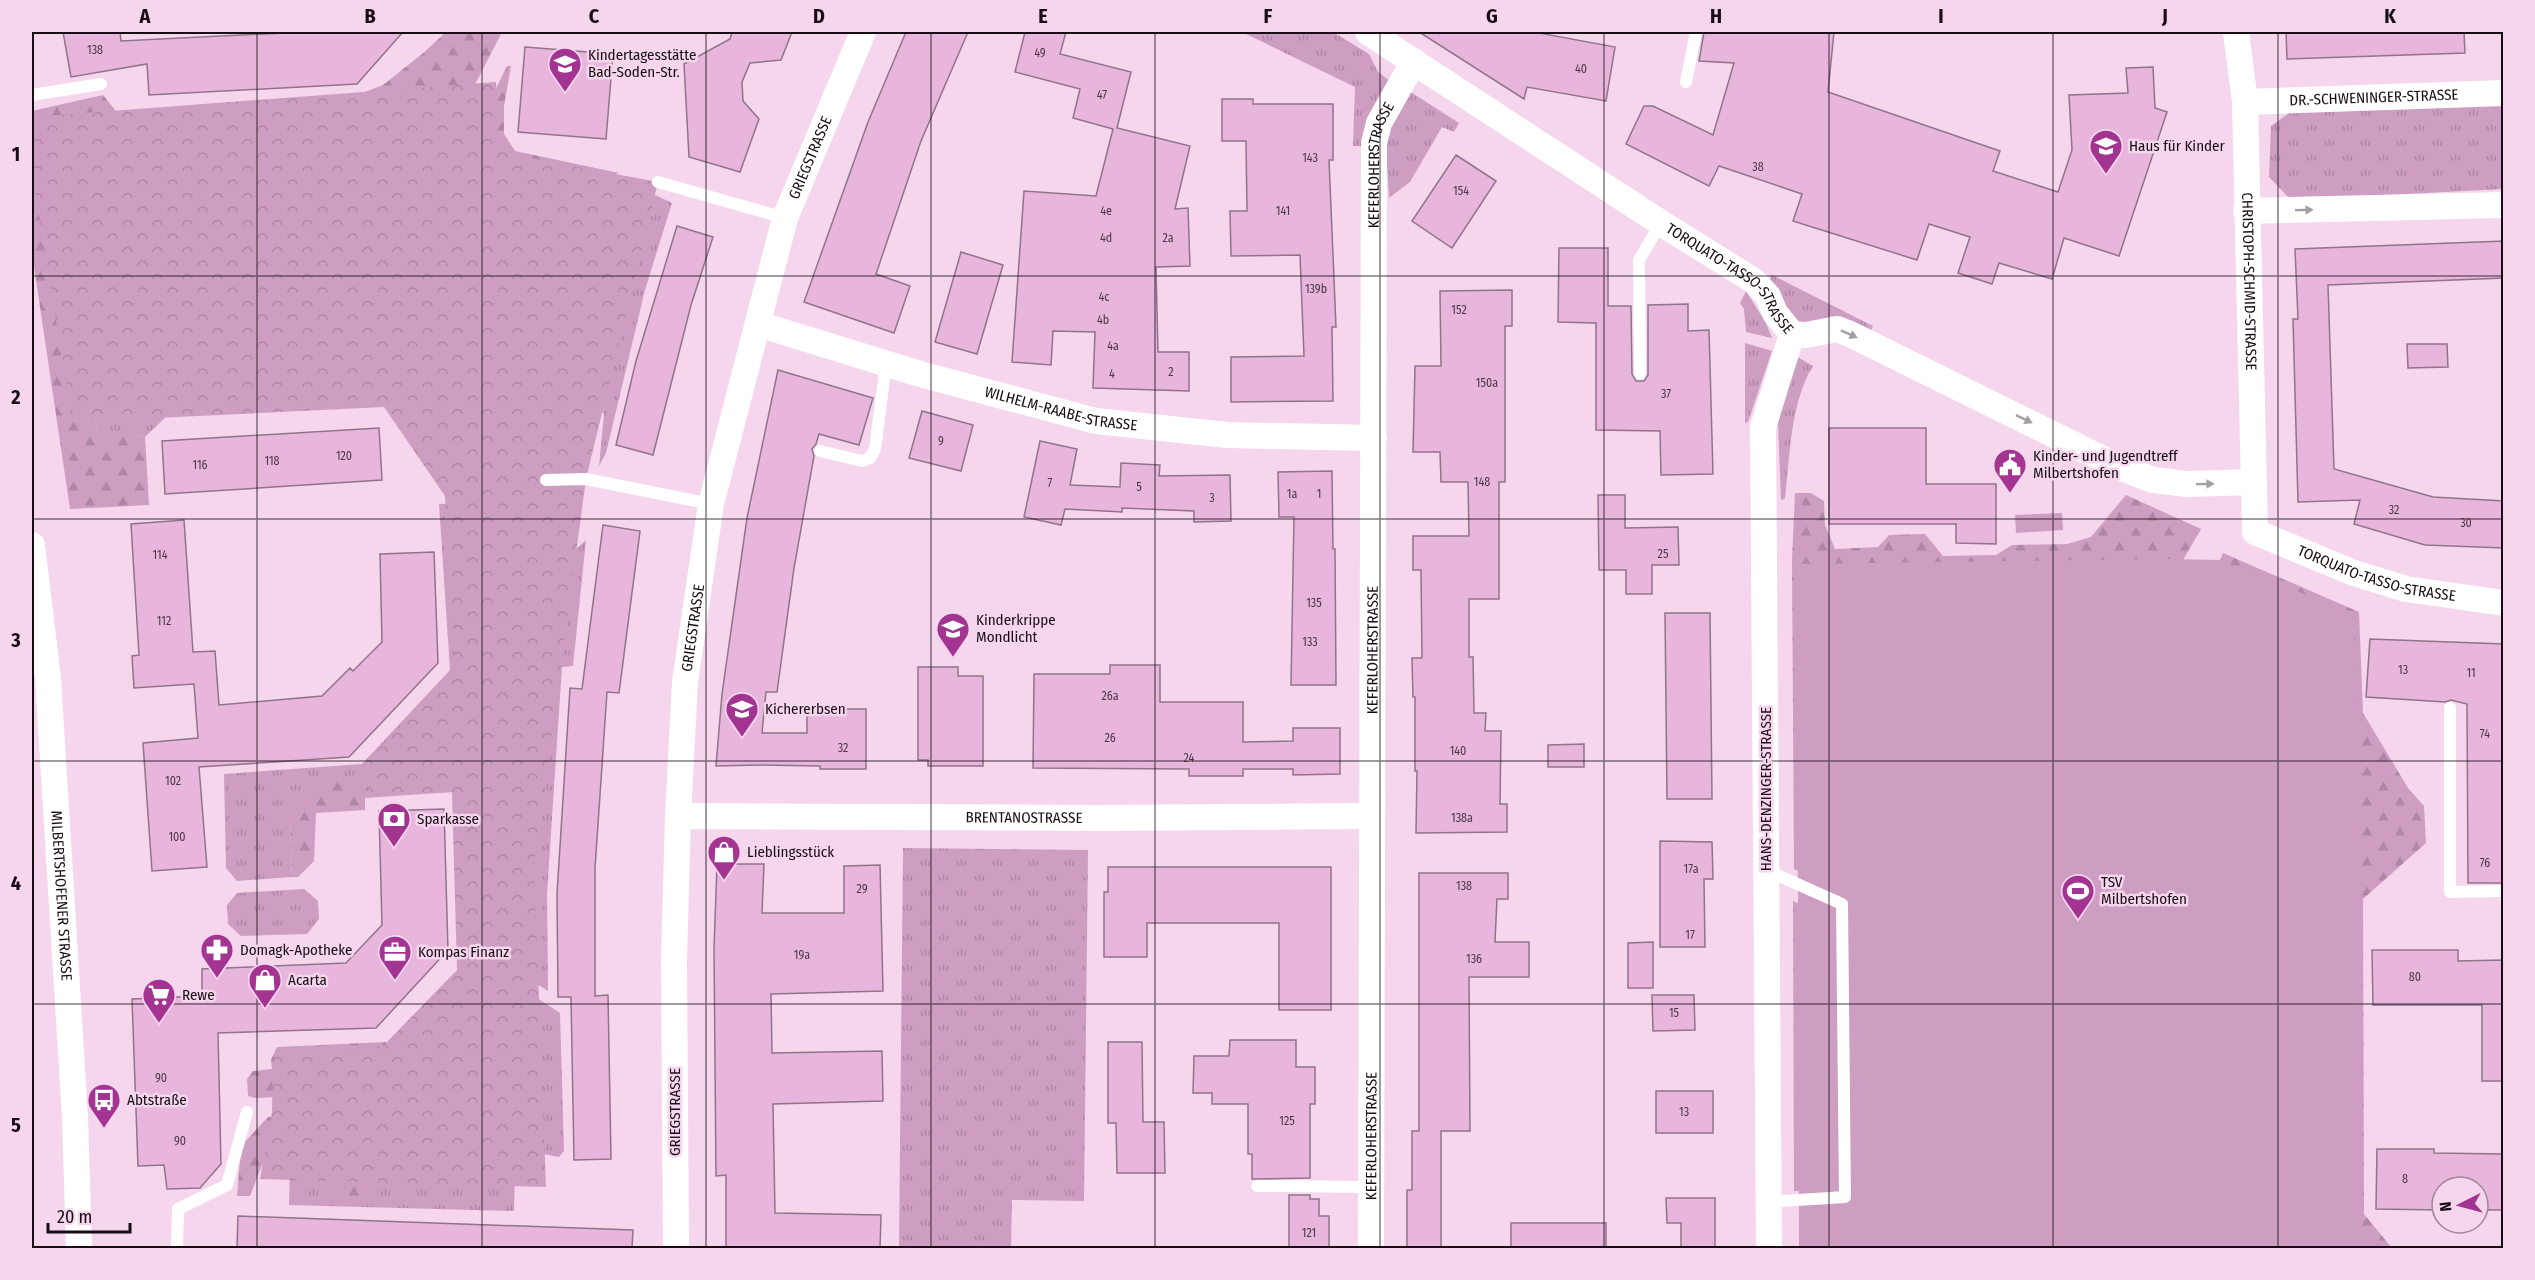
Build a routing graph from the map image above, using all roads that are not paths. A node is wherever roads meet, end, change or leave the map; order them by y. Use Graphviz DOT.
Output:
graph roads {
  1 [pos="863,32"];
  2 [pos="1368,32"];
  3 [pos="1696,32"];
  4 [pos="2236,32"];
  5 [pos="1414,61"];
  6 [pos="1686,82"];
  7 [pos="101,84"];
  8 [pos="2504,93"];
  9 [pos="32,95"];
  10 [pos="2245,102"];
  11 [pos="658,182"];
  12 [pos="2504,205"];
  13 [pos="2246,212"];
  14 [pos="785,218"];
  15 [pos="1660,223"];
  16 [pos="758,324"];
  17 [pos="1792,334"];
  18 [pos="886,364"];
  19 [pos="1640,374"];
  20 [pos="1374,438"];
  21 [pos="820,451"];
  22 [pos="546,480"];
  23 [pos="2254,482"];
  24 [pos="711,504"];
  25 [pos="2255,532"];
  26 [pos="32,545"];
  27 [pos="2504,603"];
  28 [pos="2450,708"];
  29 [pos="678,816"];
  30 [pos="1371,816"];
  31 [pos="1766,870"];
  32 [pos="2504,891"];
  33 [pos="247,1112"];
  34 [pos="1257,1186"];
  35 [pos="1371,1187"];
  36 [pos="1768,1202"];
  37 [pos="79,1248"];
  38 [pos="177,1248"];
  39 [pos="676,1248"];
  40 [pos="1371,1248"];
  41 [pos="1769,1248"];
  1 -- 14 [label="street, GRIEGSTRASSE"];
  2 -- 5 [label="street, TORQUATO-TASSO-STRASSE"];
  3 -- 6 [label="lane"];
  4 -- 10 [label="street, CHRISTOPH-SCHMID-STRASSE"];
  5 -- 15 [label="street, TORQUATO-TASSO-STRASSE"];
  5 -- 20 [label="street, KEFERLOHERSTRASSE"];
  7 -- 9 [label="lane"];
  8 -- 10 [label="street, DR.-SCHWENINGER-STRASSE"];
  10 -- 13 [label="street, CHRISTOPH-SCHMID-STRASSE"];
  11 -- 14 [label="lane"];
  13 -- 12 [label="street, one-way"];
  13 -- 23 [label="street, CHRISTOPH-SCHMID-STRASSE"];
  14 -- 16 [label="street, GRIEGSTRASSE"];
  15 -- 17 [label="street, TORQUATO-TASSO-STRASSE"];
  15 -- 19 [label="lane"];
  16 -- 18 [label="street, WILHELM-RAABE-STRASSE"];
  16 -- 24 [label="street, GRIEGSTRASSE"];
  17 -- 23 [label="street, TORQUATO-TASSO-STRASSE, one-way"];
  17 -- 31 [label="street, HANS-DENZINGER-STRASSE"];
  18 -- 20 [label="street, WILHELM-RAABE-STRASSE"];
  18 -- 21 [label="lane"];
  20 -- 30 [label="street, KEFERLOHERSTRASSE"];
  22 -- 24 [label="lane"];
  23 -- 25 [label="street, CHRISTOPH-SCHMID-STRASSE"];
  24 -- 29 [label="street, GRIEGSTRASSE"];
  25 -- 27 [label="street, TORQUATO-TASSO-STRASSE"];
  26 -- 37 [label="street, MILBERTSHOFENER STRASSE"];
  28 -- 32 [label="lane"];
  29 -- 30 [label="street, BRENTANOSTRASSE"];
  29 -- 39 [label="street, GRIEGSTRASSE"];
  30 -- 35 [label="street, KEFERLOHERSTRASSE"];
  31 -- 36 [label="street, HANS-DENZINGER-STRASSE"];
  31 -- 36 [label="lane"];
  33 -- 38 [label="lane"];
  34 -- 35 [label="lane"];
  35 -- 40 [label="street, KEFERLOHERSTRASSE"];
  36 -- 41 [label="street, HANS-DENZINGER-STRASSE"];
}
